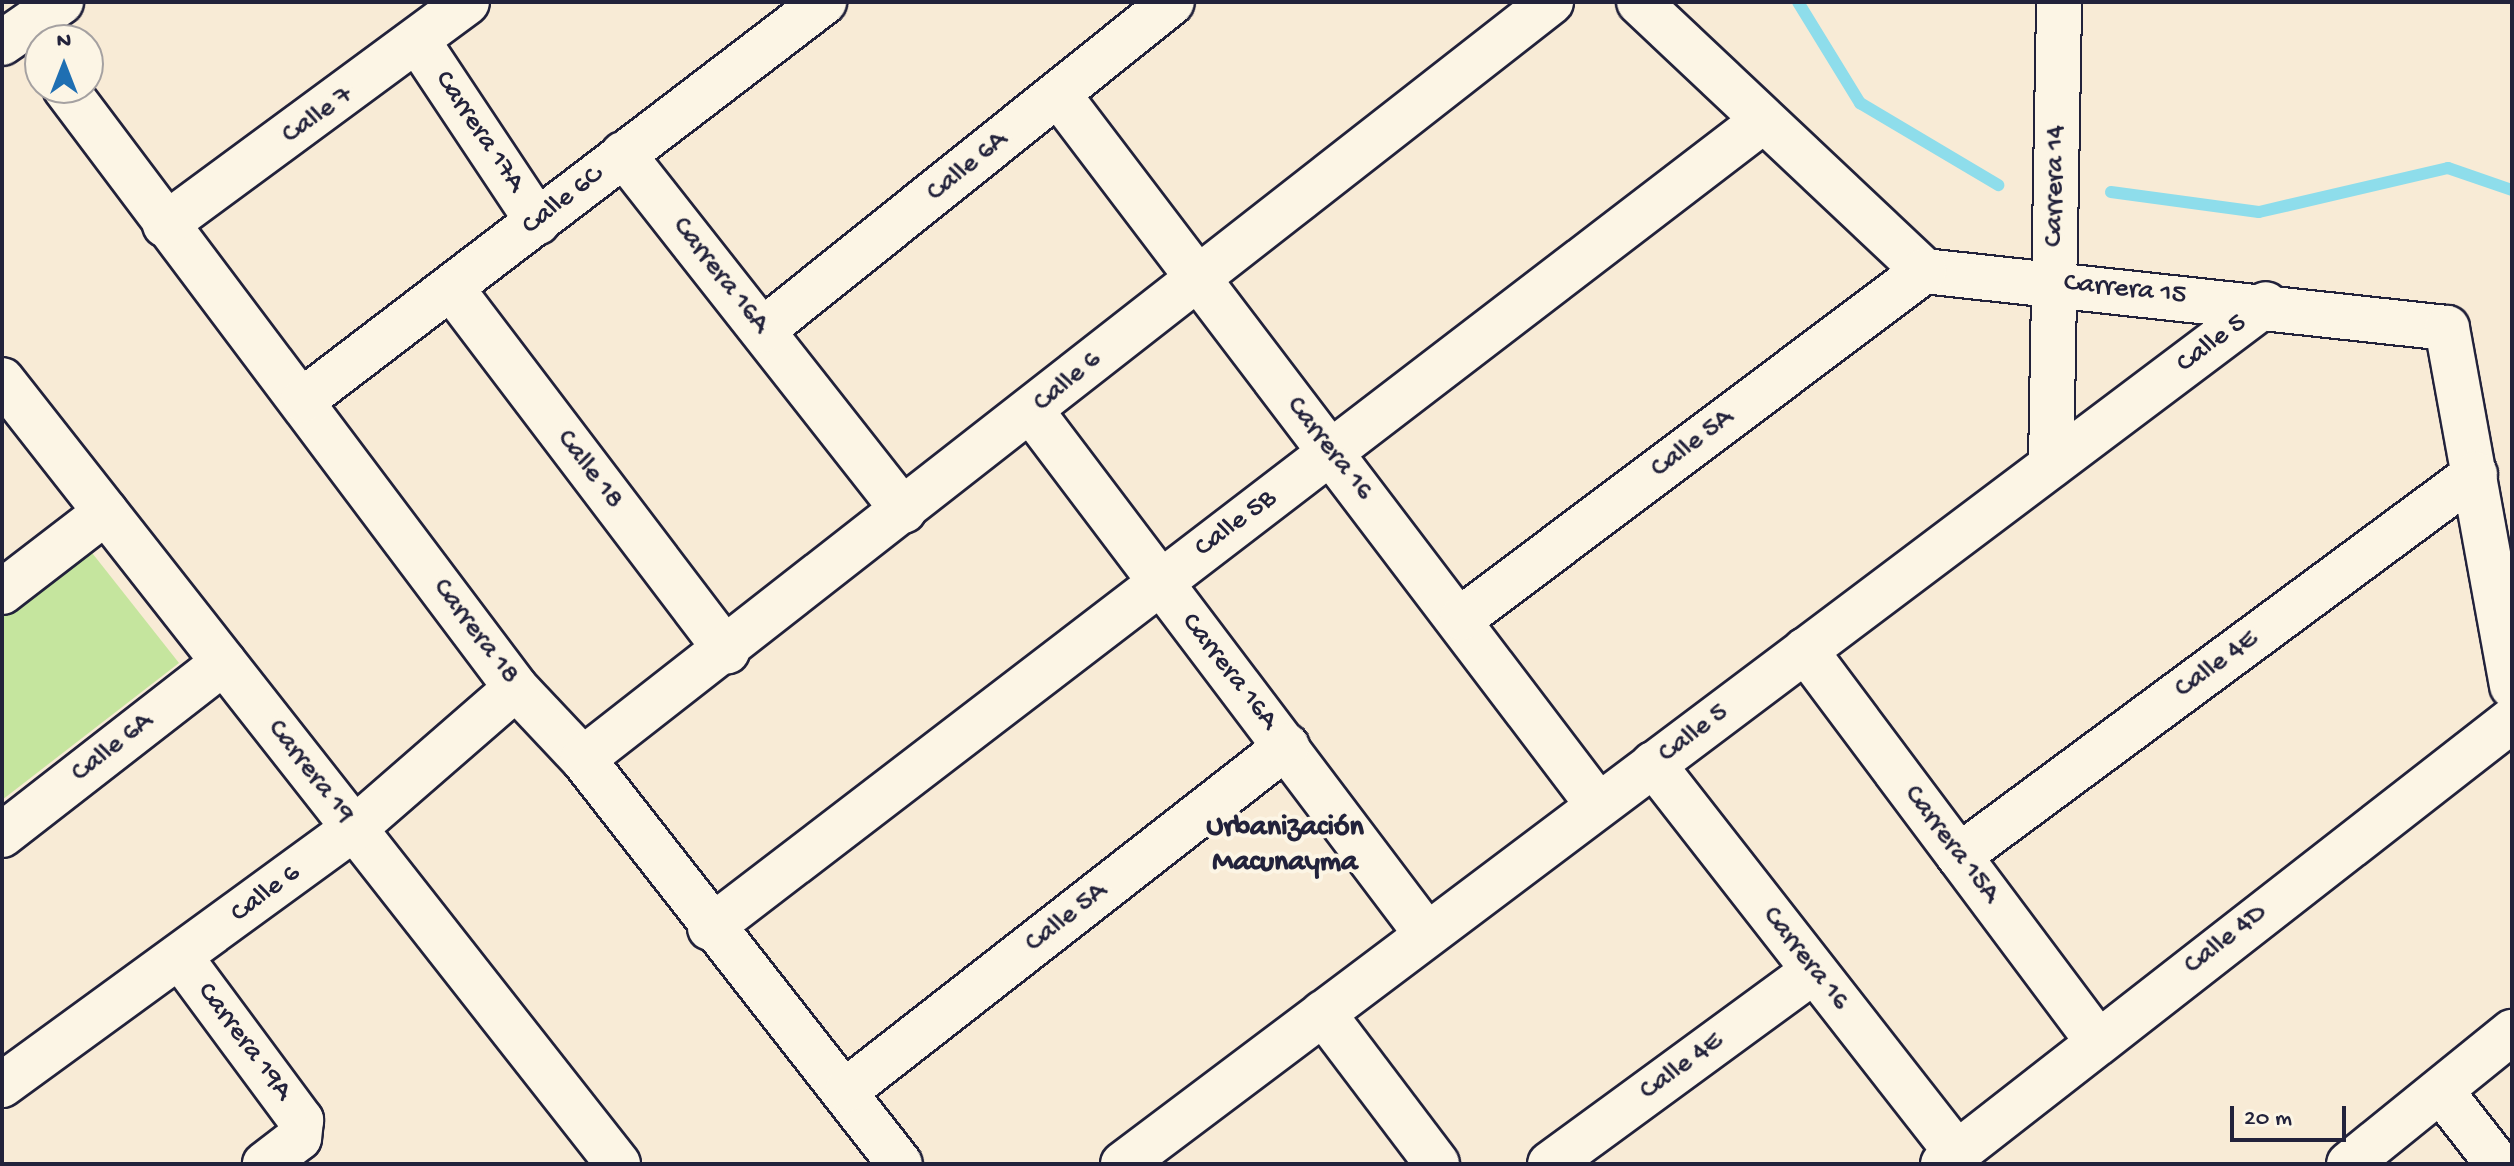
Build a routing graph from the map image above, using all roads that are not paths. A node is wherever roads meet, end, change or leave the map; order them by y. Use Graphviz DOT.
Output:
graph roads {
  1 [pos="61,2"];
  2 [pos="467,2"];
  3 [pos="824,2"];
  4 [pos="1172,2"];
  5 [pos="1551,2"];
  6 [pos="1639,2"];
  7 [pos="2059,2"];
  8 [pos="16,32"];
  9 [pos="419,43"];
  10 [pos="1058,94"];
  11 [pos="77,104"];
  12 [pos="1763,121"];
  13 [pos="623,154"];
  14 [pos="538,222"];
  15 [pos="165,225"];
  16 [pos="1924,271"];
  17 [pos="1195,276"];
  18 [pos="2054,284"];
  19 [pos="452,289"];
  20 [pos="2266,304"];
  21 [pos="763,330"];
  22 [pos="2,380"];
  23 [pos="303,400"];
  24 [pos="1032,412"];
  25 [pos="1331,453"];
  26 [pos="2051,465"];
  27 [pos="2475,474"];
  28 [pos="904,511"];
  29 [pos="106,512"];
  30 [pos="1158,582"];
  31 [pos="2,592"];
  32 [pos="1462,618"];
  33 [pos="1805,650"];
  34 [pos="727,651"];
  35 [pos="224,662"];
  36 [pos="2512,686"];
  37 [pos="516,688"];
  38 [pos="2512,720"];
  39 [pos="1287,746"];
  40 [pos="583,759"];
  41 [pos="1653,764"];
  42 [pos="1598,805"];
  43 [pos="355,828"];
  44 [pos="2,835"];
  45 [pos="1959,856"];
  46 [pos="710,928"];
  47 [pos="1425,932"];
  48 [pos="181,958"];
  49 [pos="1814,971"];
  50 [pos="1323,1013"];
  51 [pos="2512,1032"];
  52 [pos="2097,1040"];
  53 [pos="2,1085"];
  54 [pos="848,1089"];
  55 [pos="2441,1091"];
  56 [pos="1950,1159"];
  57 [pos="265,1164"];
  58 [pos="618,1164"];
  59 [pos="900,1164"];
  60 [pos="1123,1164"];
  61 [pos="1437,1164"];
  62 [pos="1550,1164"];
  63 [pos="2349,1164"];
  64 [pos="2498,1164"];
  1 -- 8 [label="street"];
  2 -- 9 [label="street, Calle 7"];
  3 -- 13 [label="street, Calle 6C"];
  4 -- 10 [label="street, Calle 6A"];
  5 -- 17 [label="street, Calle 6"];
  6 -- 12 [label="street"];
  7 -- 18 [label="street, Carrera 14"];
  9 -- 14 [label="street, Carrera 17A"];
  9 -- 15 [label="street, Calle 7"];
  10 -- 17 [label="street, Carrera 16"];
  10 -- 21 [label="street, Calle 6A"];
  11 -- 15 [label="street, Carrera 18"];
  12 -- 16 [label="street"];
  12 -- 25 [label="street, Calle 5B"];
  13 -- 14 [label="street, Calle 6C"];
  13 -- 21 [label="street, Carrera 16A"];
  14 -- 19 [label="street, Calle 6C"];
  15 -- 23 [label="street, Carrera 18"];
  16 -- 18 [label="street, Carrera 15"];
  16 -- 32 [label="street, Calle 5A"];
  17 -- 24 [label="street, Calle 6"];
  17 -- 25 [label="street, Carrera 16"];
  18 -- 20 [label="street, Carrera 15"];
  18 -- 26 [label="street, Carrera 14"];
  19 -- 23 [label="street, Calle 6C"];
  19 -- 34 [label="street, Calle 18"];
  20 -- 26 [label="street, Calle 5"];
  20 -- 27 [label="street, Carrera 15"];
  21 -- 28 [label="street, Carrera 16A"];
  22 -- 29 [label="street, Carrera 19"];
  23 -- 37 [label="street, Carrera 18"];
  24 -- 28 [label="street, Calle 6"];
  24 -- 30 [label="street, Carrera 16A"];
  25 -- 30 [label="street, Calle 5B"];
  25 -- 32 [label="street, Carrera 16"];
  26 -- 33 [label="street, Calle 5"];
  27 -- 36 [label="street, Carrera 15"];
  27 -- 45 [label="street, Calle 4E"];
  28 -- 34 [label="street, Calle 6"];
  29 -- 31 [label="street"];
  29 -- 35 [label="street, Carrera 19"];
  30 -- 39 [label="street, Carrera 16A"];
  30 -- 46 [label="street, Calle 5B"];
  32 -- 42 [label="street, Carrera 16"];
  33 -- 41 [label="street, Calle 5"];
  33 -- 45 [label="street, Carrera 15A"];
  34 -- 40 [label="street, Calle 6"];
  35 -- 43 [label="street, Carrera 19"];
  35 -- 44 [label="street, Calle 6A"];
  37 -- 40 [label="street, Carrera 18"];
  37 -- 43 [label="street, Calle 6"];
  38 -- 52 [label="street, Calle 4D"];
  39 -- 47 [label="street, Carrera 16A"];
  39 -- 54 [label="street, Calle 5A"];
  40 -- 46 [label="street, Carrera 18"];
  41 -- 42 [label="street, Calle 5"];
  41 -- 49 [label="street, Carrera 16"];
  42 -- 47 [label="street, Calle 5"];
  43 -- 48 [label="street, Calle 6"];
  43 -- 58 [label="street, Carrera 19"];
  45 -- 52 [label="street, Carrera 15A"];
  46 -- 54 [label="street, Carrera 18"];
  47 -- 50 [label="street, Calle 5"];
  48 -- 53 [label="street, Calle 6"];
  48 -- 57 [label="street, Carrera 19A"];
  49 -- 56 [label="street, Carrera 16"];
  49 -- 62 [label="street, Calle 4E"];
  50 -- 60 [label="street, Calle 5"];
  50 -- 61 [label="street"];
  51 -- 55 [label="street"];
  52 -- 56 [label="street, Calle 4D"];
  54 -- 59 [label="street, Carrera 18"];
  55 -- 63 [label="street"];
  55 -- 64 [label="street"];
}
